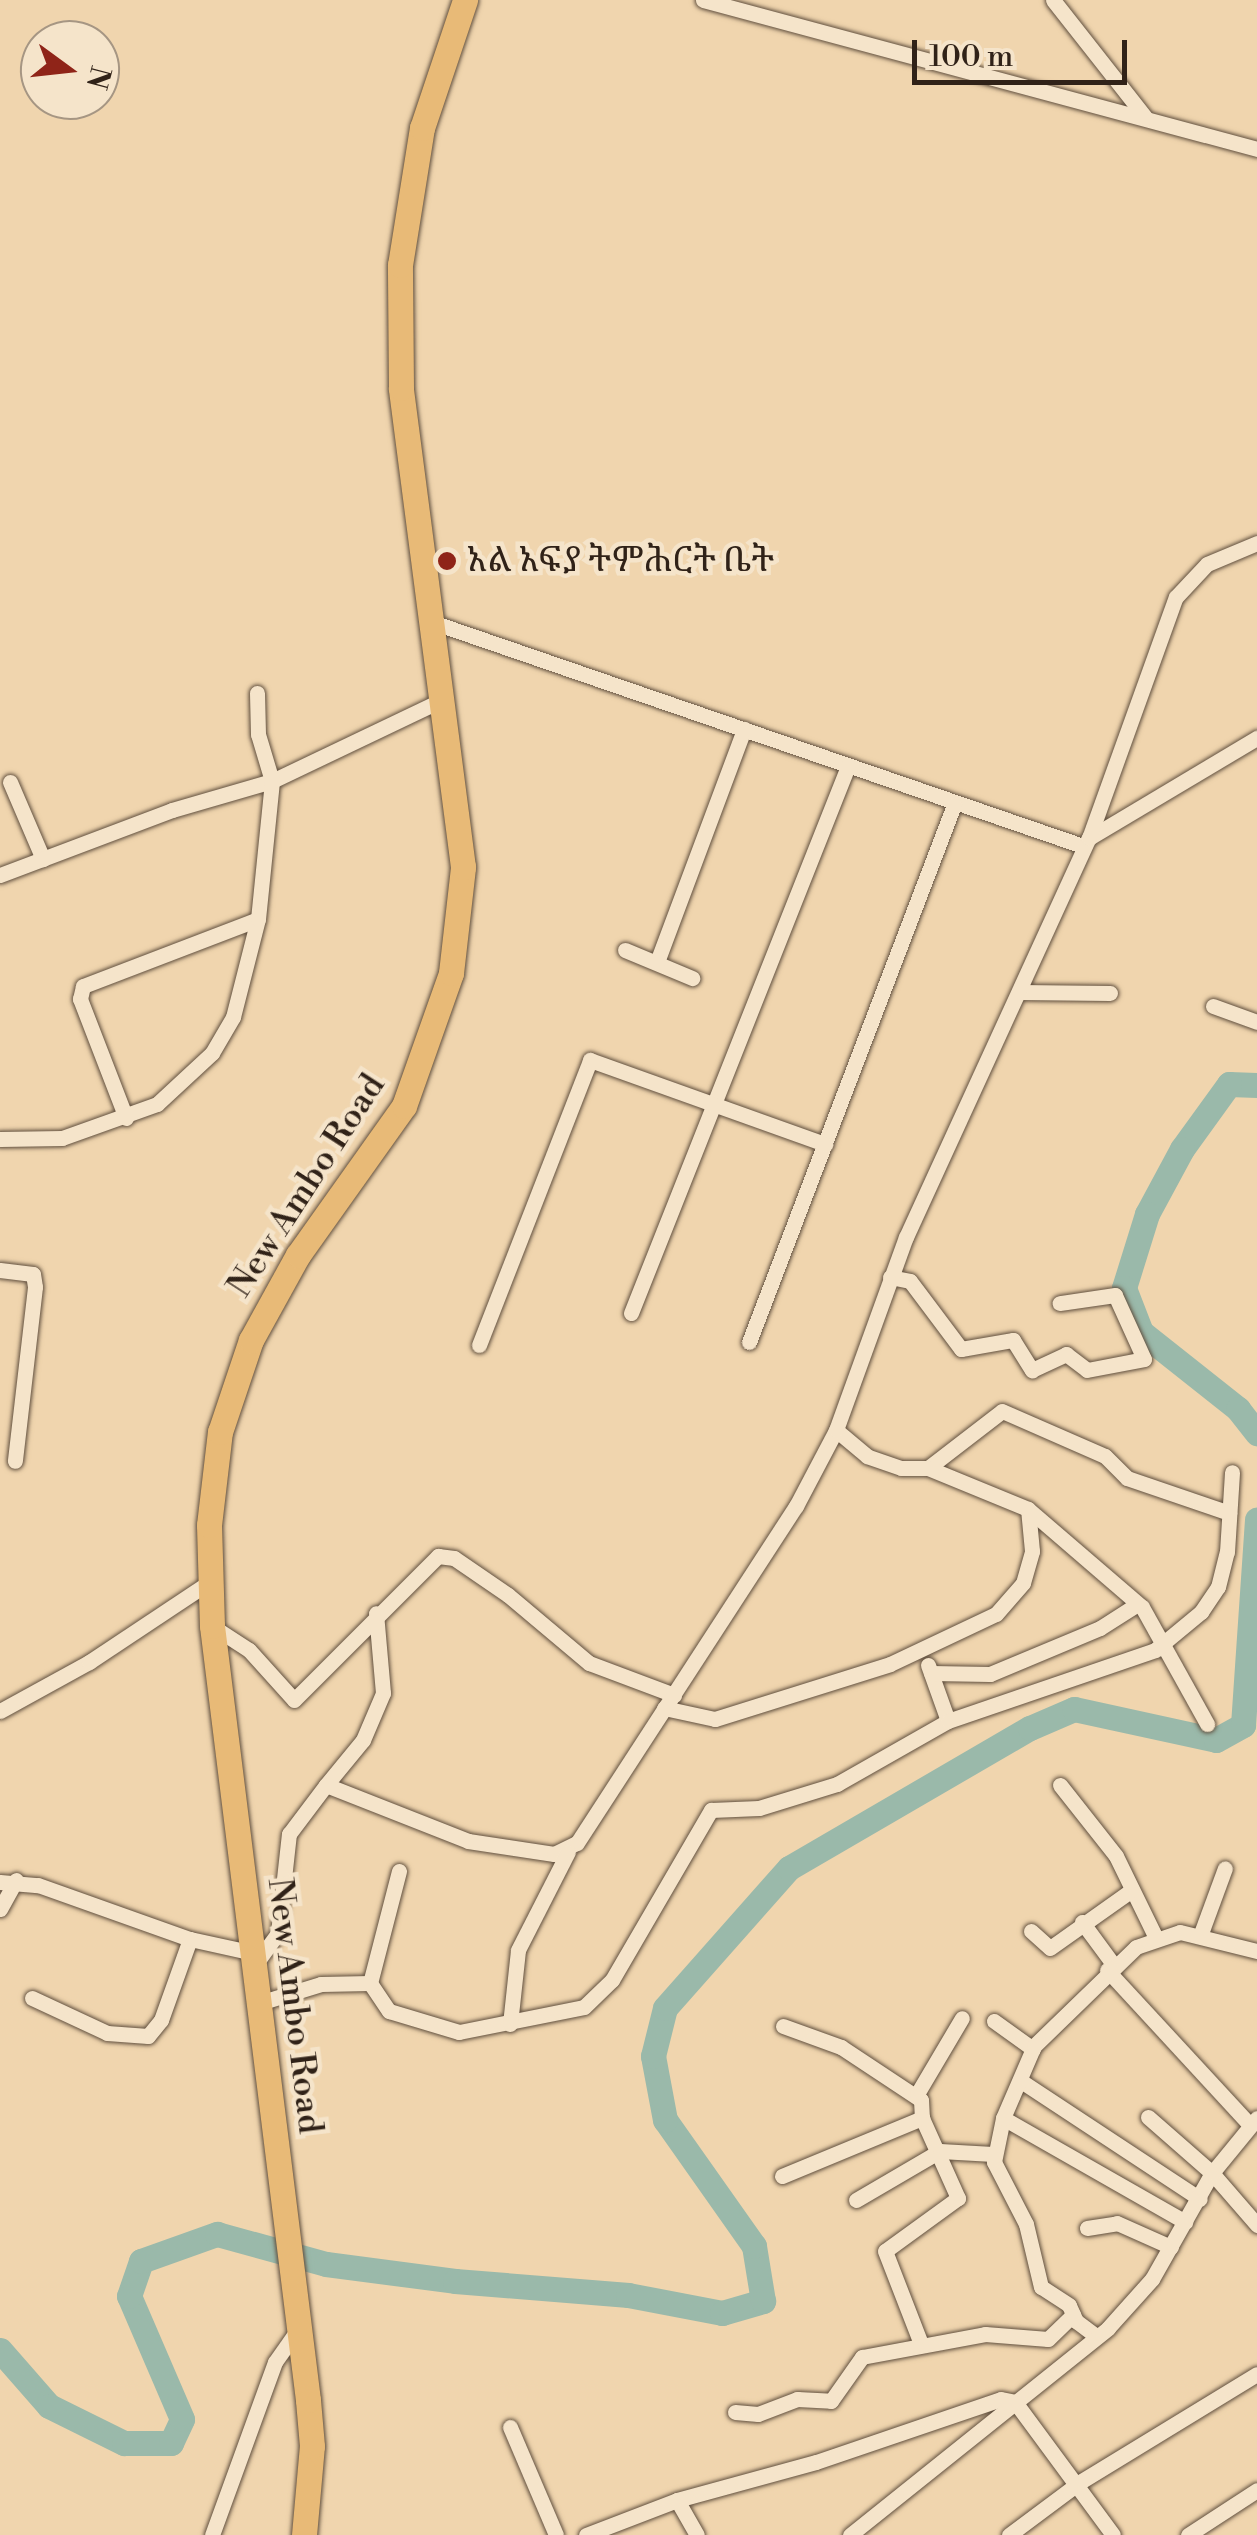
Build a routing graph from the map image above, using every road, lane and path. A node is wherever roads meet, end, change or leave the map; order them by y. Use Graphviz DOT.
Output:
graph roads {
  1 [pos="465,0"];
  2 [pos="704,0"];
  3 [pos="1052,0"];
  4 [pos="1146,118"];
  5 [pos="1257,149"];
  6 [pos="1257,543"];
  7 [pos="432,622"];
  8 [pos="258,692"];
  9 [pos="444,699"];
  10 [pos="744,730"];
  11 [pos="1257,738"];
  12 [pos="848,766"];
  13 [pos="272,781"];
  14 [pos="10,782"];
  15 [pos="954,805"];
  16 [pos="1086,842"];
  17 [pos="43,860"];
  18 [pos="0,875"];
  19 [pos="258,918"];
  20 [pos="624,950"];
  21 [pos="656,962"];
  22 [pos="692,978"];
  23 [pos="1019,992"];
  24 [pos="1110,993"];
  25 [pos="1213,1006"];
  26 [pos="1257,1022"];
  27 [pos="713,1100"];
  28 [pos="126,1118"];
  29 [pos="0,1139"];
  30 [pos="826,1144"];
  31 [pos="0,1270"];
  32 [pos="890,1278"];
  33 [pos="1060,1303"];
  34 [pos="631,1313"];
  35 [pos="750,1342"];
  36 [pos="479,1345"];
  37 [pos="836,1430"];
  38 [pos="15,1461"];
  39 [pos="928,1468"];
  40 [pos="1232,1472"];
  41 [pos="1028,1509"];
  42 [pos="1229,1513"];
  43 [pos="208,1583"];
  44 [pos="1136,1605"];
  45 [pos="376,1613"];
  46 [pos="212,1626"];
  47 [pos="1161,1645"];
  48 [pos="924,1652"];
  49 [pos="931,1673"];
  50 [pos="669,1702"];
  51 [pos="0,1710"];
  52 [pos="948,1721"];
  53 [pos="1207,1724"];
  54 [pos="326,1785"];
  55 [pos="1060,1785"];
  56 [pos="568,1852"];
  57 [pos="1225,1868"];
  58 [pos="399,1871"];
  59 [pos="8,1881"];
  60 [pos="1132,1890"];
  61 [pos="0,1909"];
  62 [pos="1082,1922"];
  63 [pos="1031,1930"];
  64 [pos="1155,1936"];
  65 [pos="1200,1936"];
  66 [pos="190,1938"];
  67 [pos="1257,1951"];
  68 [pos="250,1961"];
  69 [pos="1110,1967"];
  70 [pos="370,1983"];
  71 [pos="32,1998"];
  72 [pos="256,2004"];
  73 [pos="962,2018"];
  74 [pos="994,2021"];
  75 [pos="510,2024"];
  76 [pos="784,2026"];
  77 [pos="1033,2050"];
  78 [pos="1021,2081"];
  79 [pos="916,2094"];
  80 [pos="922,2118"];
  81 [pos="1003,2118"];
  82 [pos="1148,2118"];
  83 [pos="1254,2122"];
  84 [pos="940,2151"];
  85 [pos="993,2154"];
  86 [pos="1212,2173"];
  87 [pos="782,2176"];
  88 [pos="856,2200"];
  89 [pos="1200,2200"];
  90 [pos="1185,2222"];
  91 [pos="1257,2225"];
  92 [pos="1087,2228"];
  93 [pos="1171,2247"];
  94 [pos="299,2313"];
  95 [pos="1073,2314"];
  96 [pos="1096,2336"];
  97 [pos="921,2344"];
  98 [pos="1257,2374"];
  99 [pos="1016,2402"];
  100 [pos="735,2412"];
  101 [pos="510,2428"];
  102 [pos="1080,2482"];
  103 [pos="1257,2490"];
  104 [pos="677,2500"];
  105 [pos="212,2535"];
  106 [pos="304,2535"];
  107 [pos="556,2535"];
  108 [pos="586,2535"];
  109 [pos="697,2535"];
  110 [pos="850,2535"];
  111 [pos="1009,2535"];
  112 [pos="1114,2535"];
  113 [pos="1188,2535"];
  1 -- 7 [label="main road, New Ambo Road"];
  2 -- 4 [label="street"];
  3 -- 4 [label="street"];
  4 -- 5 [label="street"];
  6 -- 16 [label="street"];
  7 -- 9 [label="main road, New Ambo Road"];
  7 -- 10 [label="street"];
  8 -- 13 [label="street"];
  9 -- 13 [label="street"];
  9 -- 43 [label="main road, New Ambo Road"];
  10 -- 12 [label="street"];
  10 -- 21 [label="street"];
  11 -- 16 [label="street"];
  12 -- 15 [label="street"];
  12 -- 27 [label="street"];
  13 -- 17 [label="street"];
  13 -- 19 [label="street"];
  14 -- 17 [label="street"];
  15 -- 16 [label="street"];
  15 -- 30 [label="street"];
  16 -- 23 [label="street"];
  17 -- 18 [label="street"];
  19 -- 28 [label="street"];
  19 -- 28 [label="street"];
  20 -- 21 [label="street"];
  21 -- 22 [label="street"];
  23 -- 24 [label="street"];
  23 -- 32 [label="street"];
  25 -- 26 [label="street"];
  27 -- 30 [label="street"];
  27 -- 34 [label="street"];
  27 -- 36 [label="street"];
  28 -- 29 [label="street"];
  30 -- 35 [label="street"];
  31 -- 38 [label="street"];
  32 -- 33 [label="street"];
  32 -- 37 [label="street"];
  37 -- 39 [label="street"];
  37 -- 50 [label="street"];
  39 -- 41 [label="street"];
  39 -- 42 [label="street"];
  40 -- 42 [label="street"];
  41 -- 44 [label="street"];
  41 -- 48 [label="street"];
  42 -- 47 [label="street"];
  43 -- 46 [label="main road, New Ambo Road"];
  43 -- 51 [label="street"];
  44 -- 47 [label="street"];
  44 -- 49 [label="street"];
  45 -- 46 [label="street"];
  45 -- 50 [label="street"];
  45 -- 54 [label="street"];
  46 -- 68 [label="main road, New Ambo Road"];
  47 -- 52 [label="street"];
  47 -- 53 [label="street"];
  48 -- 49 [label="street"];
  48 -- 50 [label="street"];
  49 -- 52 [label="street"];
  50 -- 56 [label="street"];
  52 -- 75 [label="street"];
  54 -- 56 [label="street"];
  54 -- 68 [label="street"];
  55 -- 60 [label="street"];
  56 -- 75 [label="street"];
  57 -- 65 [label="street"];
  58 -- 70 [label="street"];
  59 -- 61 [label="street"];
  59 -- 66 [label="street"];
  60 -- 62 [label="street"];
  60 -- 64 [label="street"];
  62 -- 63 [label="street"];
  62 -- 69 [label="street"];
  64 -- 65 [label="street"];
  64 -- 69 [label="street"];
  65 -- 67 [label="street"];
  66 -- 68 [label="street"];
  66 -- 71 [label="street"];
  68 -- 72 [label="main road, New Ambo Road"];
  69 -- 77 [label="street"];
  69 -- 83 [label="street"];
  70 -- 72 [label="street"];
  70 -- 75 [label="street"];
  72 -- 94 [label="main road, New Ambo Road"];
  73 -- 79 [label="street"];
  74 -- 77 [label="street"];
  76 -- 79 [label="street"];
  77 -- 78 [label="street"];
  78 -- 81 [label="street"];
  78 -- 89 [label="street"];
  79 -- 80 [label="street"];
  80 -- 84 [label="street"];
  80 -- 87 [label="street"];
  81 -- 85 [label="street"];
  81 -- 90 [label="street"];
  82 -- 86 [label="street"];
  83 -- 86 [label="street"];
  84 -- 85 [label="street"];
  84 -- 88 [label="street"];
  84 -- 97 [label="street"];
  85 -- 95 [label="street"];
  86 -- 89 [label="street"];
  86 -- 91 [label="street"];
  89 -- 90 [label="street"];
  90 -- 93 [label="street"];
  92 -- 93 [label="street"];
  93 -- 96 [label="street"];
  94 -- 105 [label="street"];
  94 -- 106 [label="main road, New Ambo Road"];
  95 -- 96 [label="street"];
  95 -- 97 [label="street"];
  96 -- 99 [label="street"];
  97 -- 100 [label="street"];
  98 -- 102 [label="street"];
  99 -- 102 [label="street"];
  99 -- 104 [label="street"];
  99 -- 110 [label="street"];
  101 -- 107 [label="street"];
  102 -- 111 [label="street"];
  102 -- 112 [label="street"];
  103 -- 113 [label="street"];
  104 -- 108 [label="street"];
  104 -- 109 [label="street"];
}
